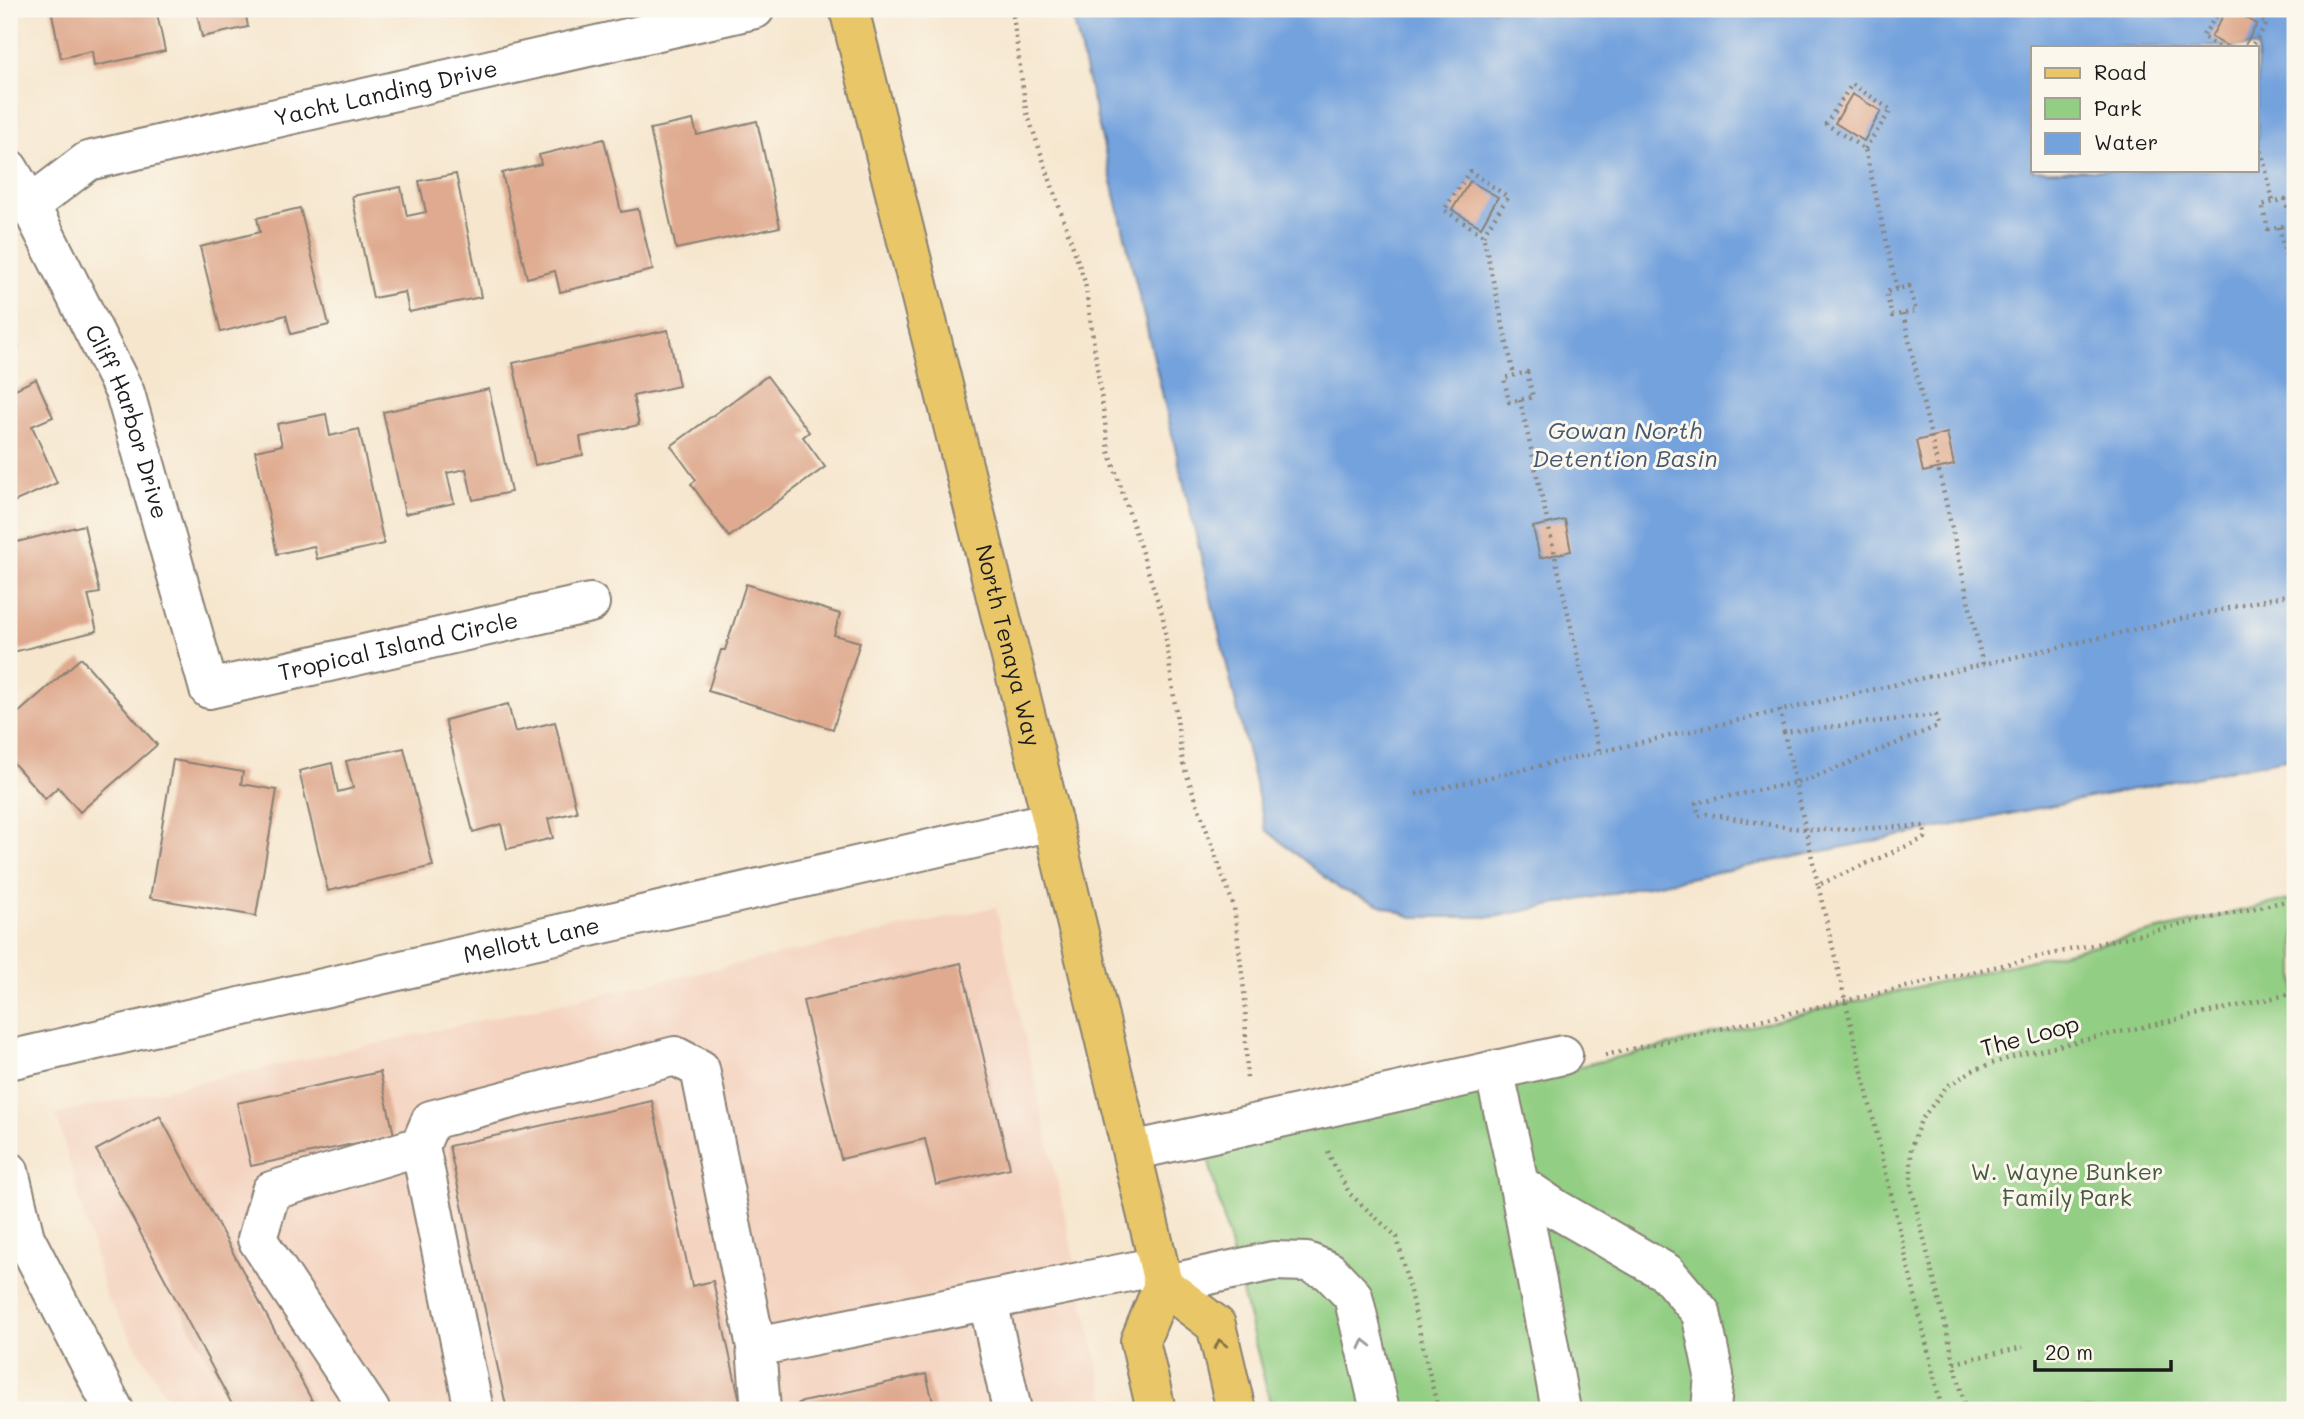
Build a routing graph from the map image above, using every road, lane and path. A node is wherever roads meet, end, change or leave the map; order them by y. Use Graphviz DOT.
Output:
graph roads {
  1 [pos="755,9"];
  2 [pos="849,9"];
  3 [pos="1013,9"];
  4 [pos="2221,9"];
  5 [pos="2245,9"];
  6 [pos="2216,46"];
  7 [pos="2252,46"];
  8 [pos="2258,134"];
  9 [pos="1865,149"];
  10 [pos="9,169"];
  11 [pos="2273,202"];
  12 [pos="30,205"];
  13 [pos="2279,227"];
  14 [pos="1483,235"];
  15 [pos="1897,289"];
  16 [pos="2295,301"];
  17 [pos="1903,314"];
  18 [pos="1514,375"];
  19 [pos="1520,400"];
  20 [pos="2295,593"];
  21 [pos="590,603"];
  22 [pos="1983,665"];
  23 [pos="209,689"];
  24 [pos="1780,710"];
  25 [pos="1784,732"];
  26 [pos="1599,751"];
  27 [pos="1795,783"];
  28 [pos="1416,794"];
  29 [pos="1052,821"];
  30 [pos="1805,829"];
  31 [pos="1818,885"];
  32 [pos="2295,899"];
  33 [pos="2295,993"];
  34 [pos="1845,1000"];
  35 [pos="1563,1055"];
  36 [pos="9,1060"];
  37 [pos="1494,1070"];
  38 [pos="1247,1092"];
  39 [pos="1314,1110"];
  40 [pos="420,1146"];
  41 [pos="1132,1151"];
  42 [pos="9,1171"];
  43 [pos="1519,1184"];
  44 [pos="1161,1276"];
  45 [pos="988,1301"];
  46 [pos="756,1347"];
  47 [pos="2023,1347"];
  48 [pos="1954,1363"];
  49 [pos="114,1410"];
  50 [pos="370,1410"];
  51 [pos="474,1410"];
  52 [pos="761,1410"];
  53 [pos="1012,1410"];
  54 [pos="1157,1410"];
  55 [pos="1236,1410"];
  56 [pos="1380,1410"];
  57 [pos="1437,1410"];
  58 [pos="1561,1410"];
  59 [pos="1711,1410"];
  60 [pos="1942,1410"];
  61 [pos="1966,1410"];
  1 -- 12 [label="street, Yacht Landing Drive"];
  2 -- 29 [label="main road, North Tenaya Way"];
  3 -- 38 [label="path"];
  4 -- 6 [label="path"];
  5 -- 7 [label="path"];
  8 -- 11 [label="path"];
  9 -- 9 [label="path"];
  9 -- 15 [label="path"];
  10 -- 12 [label="street, Cliff Harbor Drive"];
  11 -- 13 [label="path"];
  11 -- 13 [label="path"];
  12 -- 23 [label="street, Cliff Harbor Drive"];
  13 -- 16 [label="path"];
  14 -- 14 [label="path"];
  14 -- 18 [label="path"];
  15 -- 17 [label="path"];
  15 -- 17 [label="path"];
  17 -- 22 [label="path"];
  18 -- 19 [label="path"];
  18 -- 19 [label="path"];
  19 -- 26 [label="path"];
  20 -- 22 [label="path"];
  21 -- 23 [label="street, Tropical Island Circle"];
  22 -- 24 [label="path"];
  24 -- 25 [label="path"];
  24 -- 26 [label="path"];
  25 -- 27 [label="path"];
  25 -- 27 [label="path"];
  26 -- 28 [label="path"];
  27 -- 30 [label="path"];
  27 -- 30 [label="path"];
  29 -- 36 [label="street, Mellott Lane"];
  29 -- 41 [label="main road, North Tenaya Way"];
  30 -- 31 [label="path"];
  30 -- 31 [label="path"];
  31 -- 34 [label="path"];
  32 -- 34 [label="path"];
  33 -- 48 [label="path, The Loop"];
  34 -- 35 [label="path"];
  34 -- 60 [label="path"];
  35 -- 37 [label="street"];
  37 -- 39 [label="street"];
  37 -- 43 [label="street"];
  39 -- 41 [label="street"];
  39 -- 57 [label="path"];
  40 -- 46 [label="street"];
  40 -- 50 [label="street"];
  40 -- 51 [label="street"];
  41 -- 44 [label="main road, North Tenaya Way"];
  42 -- 49 [label="street"];
  43 -- 58 [label="street"];
  43 -- 59 [label="street"];
  44 -- 45 [label="street"];
  44 -- 54 [label="main road"];
  55 -- 44 [label="main road, one-way"];
  56 -- 44 [label="street, one-way"];
  45 -- 46 [label="street"];
  45 -- 53 [label="street"];
  46 -- 52 [label="street"];
  47 -- 48 [label="path"];
  48 -- 61 [label="path, The Loop"];
}
